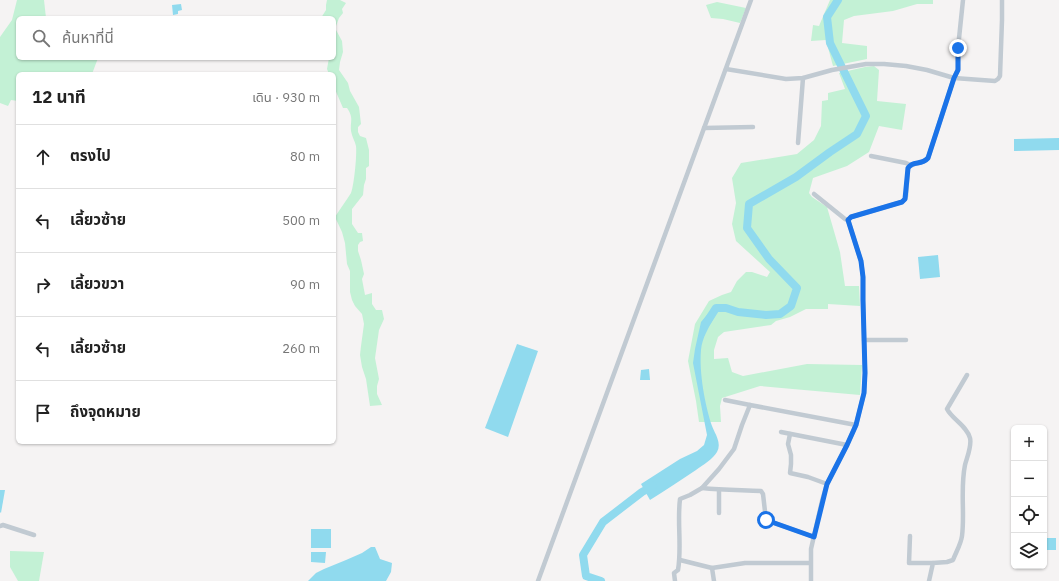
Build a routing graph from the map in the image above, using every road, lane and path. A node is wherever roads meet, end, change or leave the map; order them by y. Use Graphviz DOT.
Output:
graph roads {
  1 [pos="751,0"];
  2 [pos="963,0"];
  3 [pos="1002,0"];
  4 [pos="726,69"];
  5 [pos="803,78"];
  6 [pos="954,78"];
  7 [pos="753,127"];
  8 [pos="704,128"];
  9 [pos="798,143"];
  10 [pos="871,156"];
  11 [pos="910,165"];
  12 [pos="814,194"];
  13 [pos="848,220"];
  14 [pos="864,340"];
  15 [pos="906,340"];
  16 [pos="968,375"];
  17 [pos="724,400"];
  18 [pos="750,405"];
  19 [pos="856,425"];
  20 [pos="781,432"];
  21 [pos="790,434"];
  22 [pos="847,445"];
  23 [pos="827,484"];
  24 [pos="702,488"];
  25 [pos="718,490"];
  26 [pos="719,513"];
  27 [pos="0,526"];
  28 [pos="34,535"];
  29 [pos="910,536"];
  30 [pos="814,537"];
  31 [pos="680,560"];
  32 [pos="810,563"];
  33 [pos="932,563"];
  34 [pos="712,568"];
  35 [pos="538,581"];
  36 [pos="675,581"];
  37 [pos="714,581"];
  38 [pos="811,581"];
  39 [pos="929,581"];
  1 -- 4 [label="street"];
  2 -- 6 [label="street"];
  3 -- 6 [label="street"];
  4 -- 5 [label="street"];
  4 -- 8 [label="street"];
  5 -- 6 [label="street"];
  5 -- 9 [label="street"];
  6 -- 11 [label="street"];
  7 -- 8 [label="street"];
  8 -- 35 [label="street"];
  10 -- 11 [label="street"];
  11 -- 13 [label="street"];
  12 -- 13 [label="street"];
  13 -- 14 [label="street"];
  14 -- 15 [label="street"];
  14 -- 19 [label="street"];
  16 -- 33 [label="street"];
  17 -- 18 [label="street"];
  18 -- 19 [label="street"];
  18 -- 24 [label="street"];
  19 -- 22 [label="street"];
  20 -- 21 [label="street"];
  21 -- 22 [label="street"];
  21 -- 23 [label="street"];
  22 -- 23 [label="street"];
  23 -- 30 [label="street"];
  24 -- 25 [label="street"];
  24 -- 31 [label="street"];
  25 -- 26 [label="street"];
  25 -- 30 [label="street"];
  27 -- 28 [label="street"];
  29 -- 33 [label="street"];
  30 -- 32 [label="street"];
  31 -- 34 [label="street"];
  31 -- 36 [label="street"];
  32 -- 34 [label="street"];
  32 -- 38 [label="street"];
  33 -- 39 [label="street"];
  34 -- 37 [label="street"];
}
